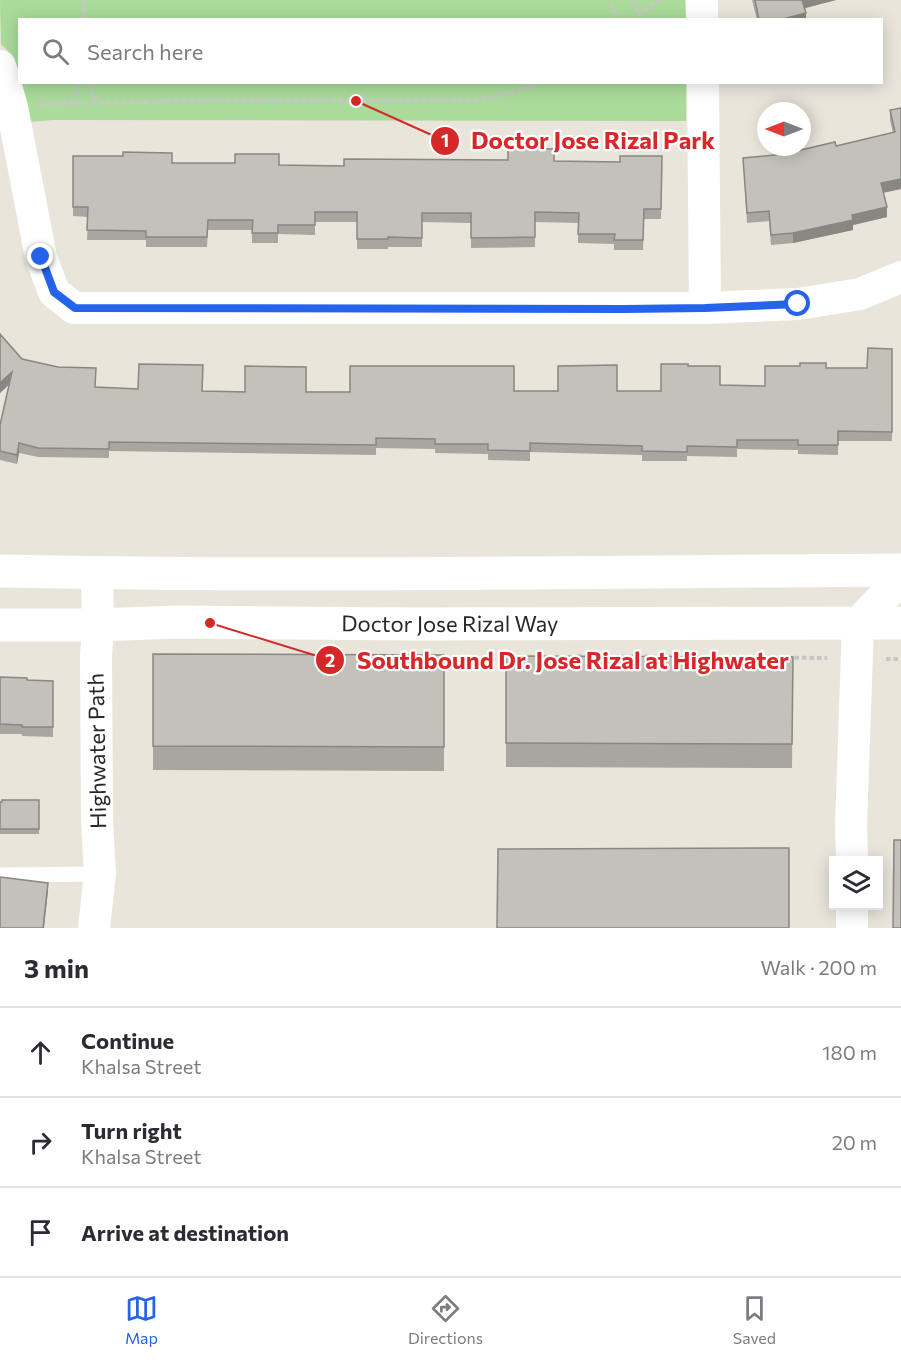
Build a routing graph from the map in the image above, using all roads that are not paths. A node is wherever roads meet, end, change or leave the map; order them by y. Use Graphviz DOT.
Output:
graph roads {
  1 [pos="702,0"];
  2 [pos="702,18"];
  3 [pos="0,66"];
  4 [pos="703,84"];
  5 [pos="901,277"];
  6 [pos="705,308"];
  7 [pos="901,570"];
  8 [pos="0,571"];
  9 [pos="97,573"];
  10 [pos="901,579"];
  11 [pos="858,623"];
  12 [pos="901,623"];
  13 [pos="0,625"];
  14 [pos="98,625"];
  15 [pos="852,856"];
  16 [pos="100,874"];
  17 [pos="0,875"];
  18 [pos="852,910"];
  19 [pos="94,928"];
  20 [pos="852,928"];
  1 -- 2 [label="street"];
  3 -- 6 [label="street"];
  4 -- 6 [label="street"];
  5 -- 6 [label="street"];
  7 -- 9 [label="street"];
  8 -- 9 [label="street"];
  9 -- 14 [label="street, Highwater Path"];
  10 -- 11 [label="street"];
  11 -- 12 [label="street, Doctor Jose Rizal Way"];
  11 -- 14 [label="street, Doctor Jose Rizal Way"];
  11 -- 15 [label="street"];
  13 -- 14 [label="street, Doctor Jose Rizal Way"];
  14 -- 16 [label="street, Highwater Path"];
  16 -- 17 [label="lane"];
  16 -- 19 [label="street, Highwater Path"];
  18 -- 20 [label="street"];
}
